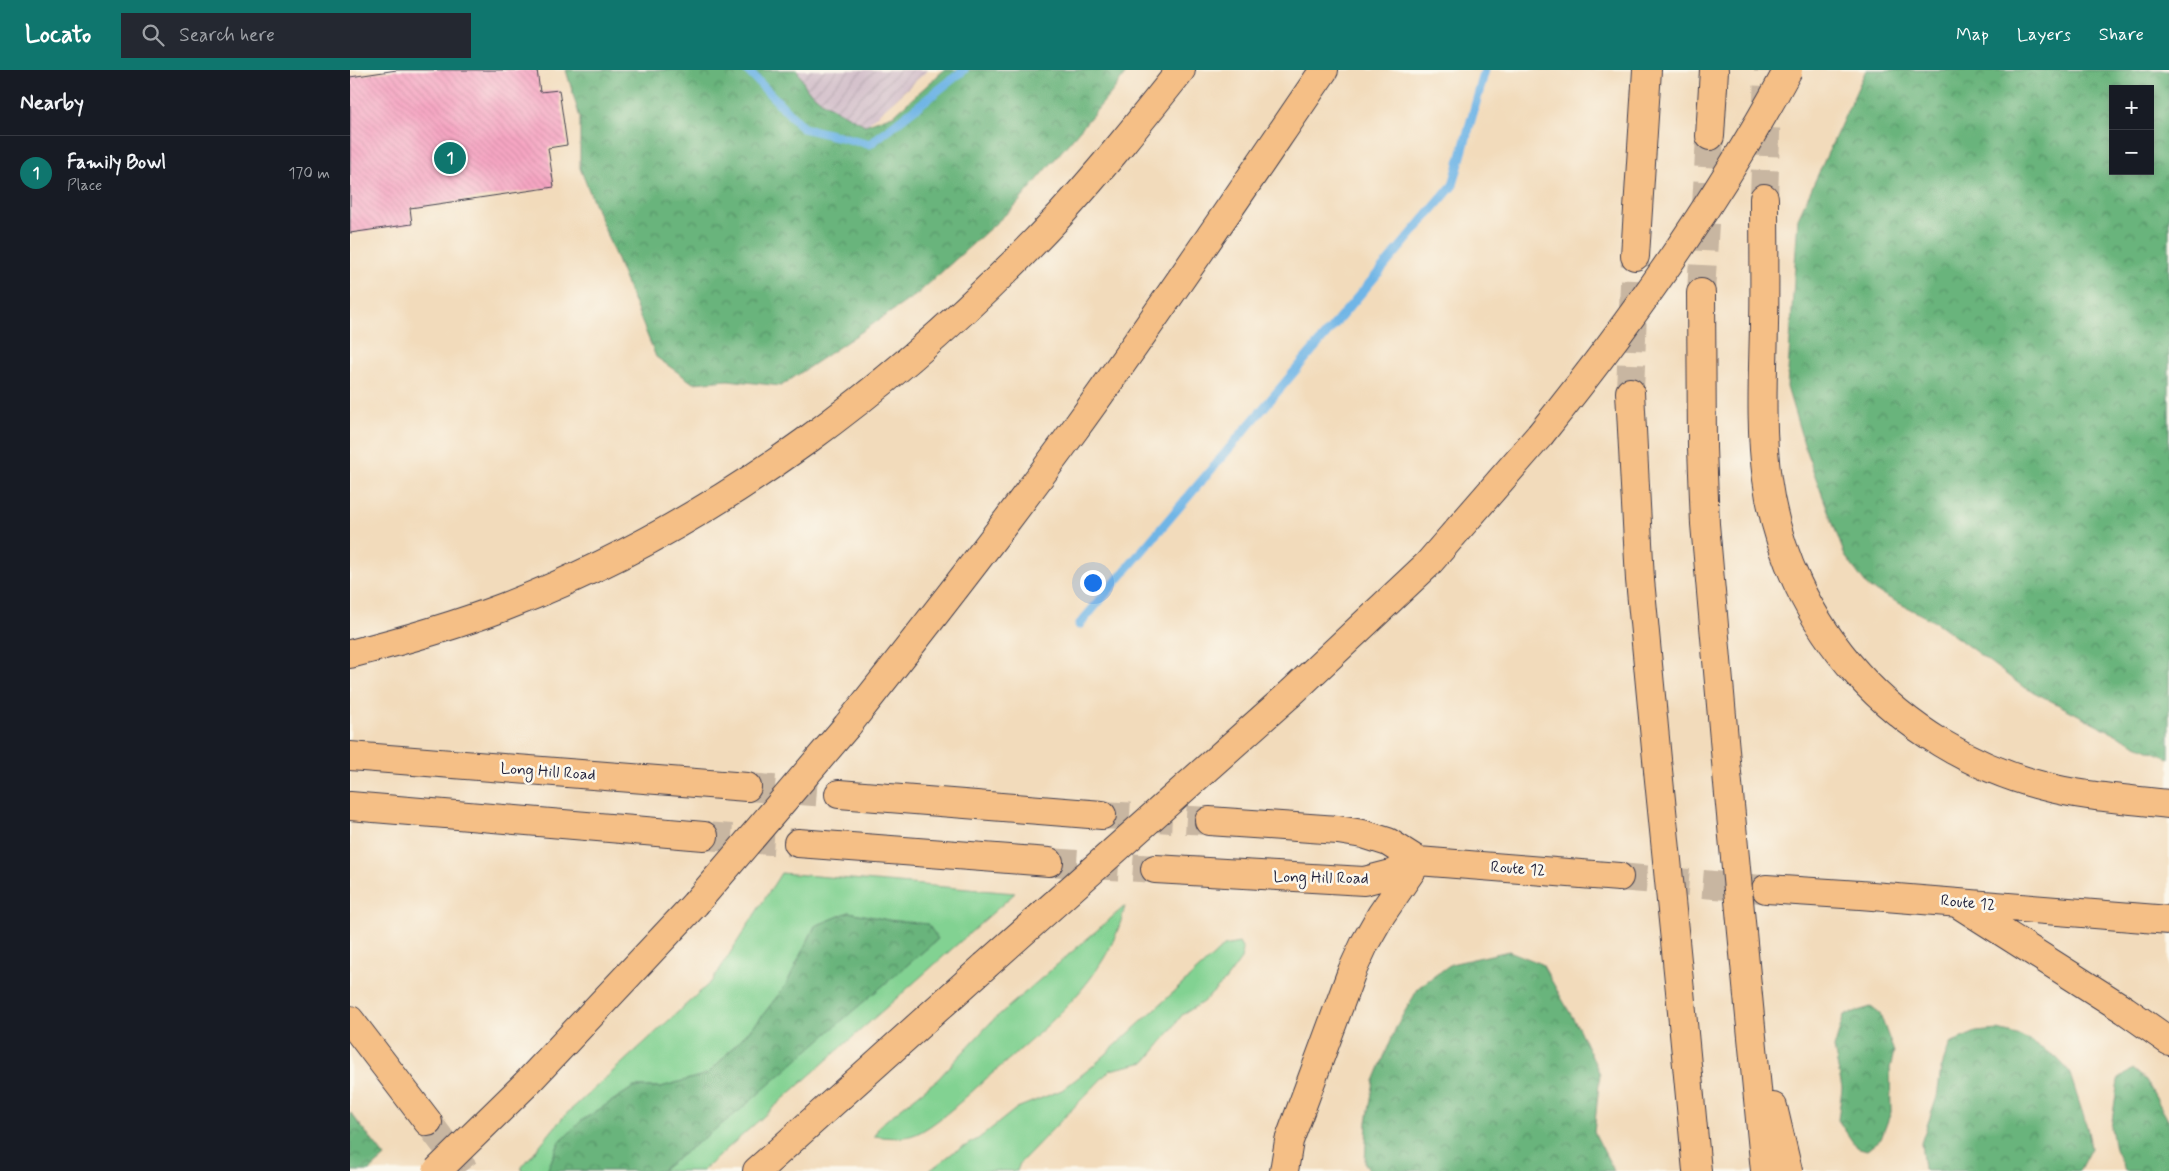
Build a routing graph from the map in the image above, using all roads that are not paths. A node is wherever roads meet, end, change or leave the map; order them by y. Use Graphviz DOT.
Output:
graph roads {
  1 [pos="1181,70"];
  2 [pos="1324,70"];
  3 [pos="1647,70"];
  4 [pos="1714,70"];
  5 [pos="1788,70"];
  6 [pos="1710,136"];
  7 [pos="1764,198"];
  8 [pos="1635,256"];
  9 [pos="1701,293"];
  10 [pos="1630,392"];
  11 [pos="350,654"];
  12 [pos="350,756"];
  13 [pos="747,787"];
  14 [pos="839,794"];
  15 [pos="2169,804"];
  16 [pos="350,806"];
  17 [pos="1102,815"];
  18 [pos="1209,821"];
  19 [pos="704,836"];
  20 [pos="798,843"];
  21 [pos="1418,861"];
  22 [pos="1049,862"];
  23 [pos="1155,869"];
  24 [pos="1619,876"];
  25 [pos="1766,890"];
  26 [pos="1956,902"];
  27 [pos="2169,920"];
  28 [pos="350,1020"];
  29 [pos="1752,1038"];
  30 [pos="2169,1041"];
  31 [pos="428,1122"];
  32 [pos="1289,1141"];
  33 [pos="437,1171"];
  34 [pos="757,1171"];
  35 [pos="1264,1171"];
  36 [pos="1284,1171"];
  37 [pos="1697,1171"];
  38 [pos="1765,1171"];
  39 [pos="1788,1171"];
  1 -- 11 [label="highway"];
  2 -- 33 [label="highway, bridge"];
  3 -- 8 [label="highway"];
  4 -- 6 [label="highway"];
  5 -- 34 [label="highway, bridge"];
  7 -- 15 [label="highway"];
  9 -- 29 [label="highway, bridge"];
  10 -- 37 [label="highway, bridge"];
  12 -- 13 [label="highway, Long Hill Road"];
  14 -- 17 [label="highway"];
  16 -- 19 [label="highway"];
  18 -- 21 [label="highway"];
  20 -- 22 [label="highway"];
  21 -- 23 [label="highway, Long Hill Road"];
  21 -- 24 [label="highway, Route 12"];
  21 -- 32 [label="highway"];
  25 -- 26 [label="highway, Route 12"];
  26 -- 27 [label="highway, Route 12"];
  26 -- 30 [label="highway"];
  28 -- 31 [label="highway"];
  29 -- 38 [label="highway"];
  29 -- 39 [label="highway"];
  32 -- 35 [label="highway"];
  32 -- 36 [label="highway"];
}
